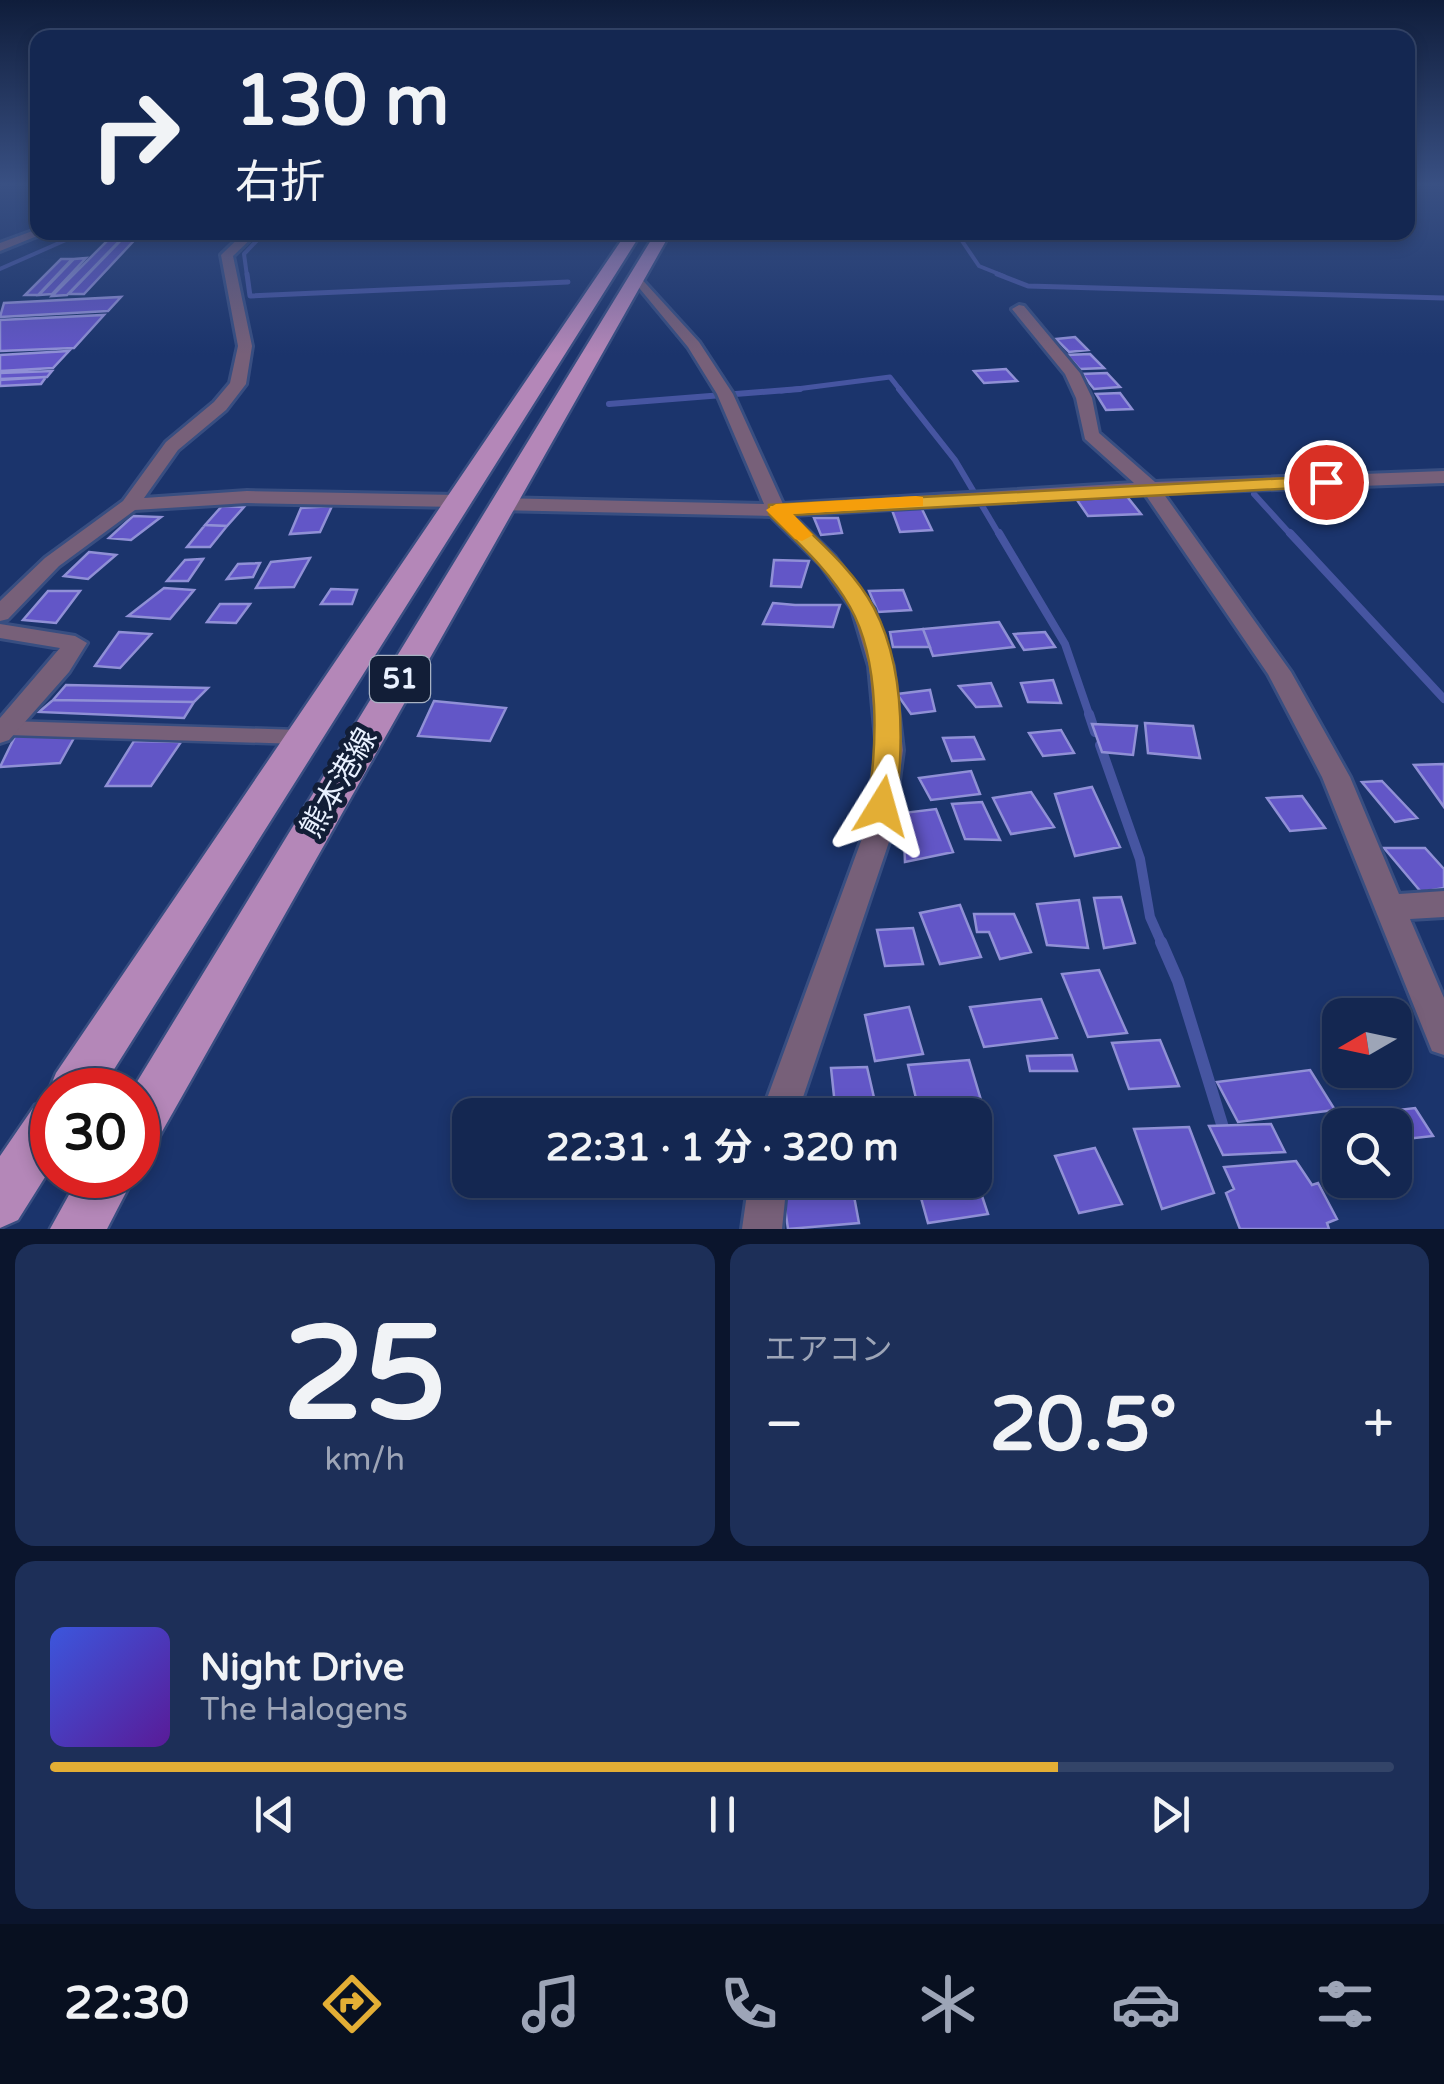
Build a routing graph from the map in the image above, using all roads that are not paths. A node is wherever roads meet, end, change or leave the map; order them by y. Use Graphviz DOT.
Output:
graph roads {
  1 [pos="243,240"];
  2 [pos="634,240"];
  3 [pos="639,240"];
  4 [pos="637,278"];
  5 [pos="1019,309"];
  6 [pos="1444,477"];
  7 [pos="1150,488"];
  8 [pos="457,501"];
  9 [pos="501,504"];
  10 [pos="130,505"];
  11 [pos="776,510"];
  12 [pos="0,614"];
  13 [pos="0,632"];
  14 [pos="3,731"];
  15 [pos="304,738"];
  16 [pos="1444,904"];
  17 [pos="1390,907"];
  18 [pos="1444,1039"];
  19 [pos="87,1068"];
  20 [pos="160,1089"];
  21 [pos="784,1098"];
  22 [pos="30,1156"];
  23 [pos="95,1198"];
  24 [pos="766,1198"];
  25 [pos="0,1202"];
  26 [pos="77,1229"];
  27 [pos="762,1229"];
  1 -- 10 [label="street"];
  2 -- 8 [label="main road, 熊本港線 / 51"];
  3 -- 4 [label="main road, 熊本港線 / 51"];
  4 -- 9 [label="main road, 熊本港線 / 51"];
  4 -- 11 [label="street"];
  5 -- 7 [label="street"];
  6 -- 7 [label="street"];
  7 -- 11 [label="street"];
  7 -- 17 [label="street"];
  8 -- 10 [label="street"];
  8 -- 15 [label="main road, 熊本港線 / 51"];
  9 -- 11 [label="street"];
  9 -- 20 [label="main road, 熊本港線 / 51"];
  10 -- 12 [label="street"];
  11 -- 21 [label="street"];
  13 -- 14 [label="street"];
  14 -- 15 [label="lane"];
  15 -- 19 [label="main road, 熊本港線 / 51"];
  16 -- 17 [label="street"];
  17 -- 18 [label="street"];
  22 -- 25 [label="main road"];
  23 -- 26 [label="main road"];
  24 -- 27 [label="street"];
}
